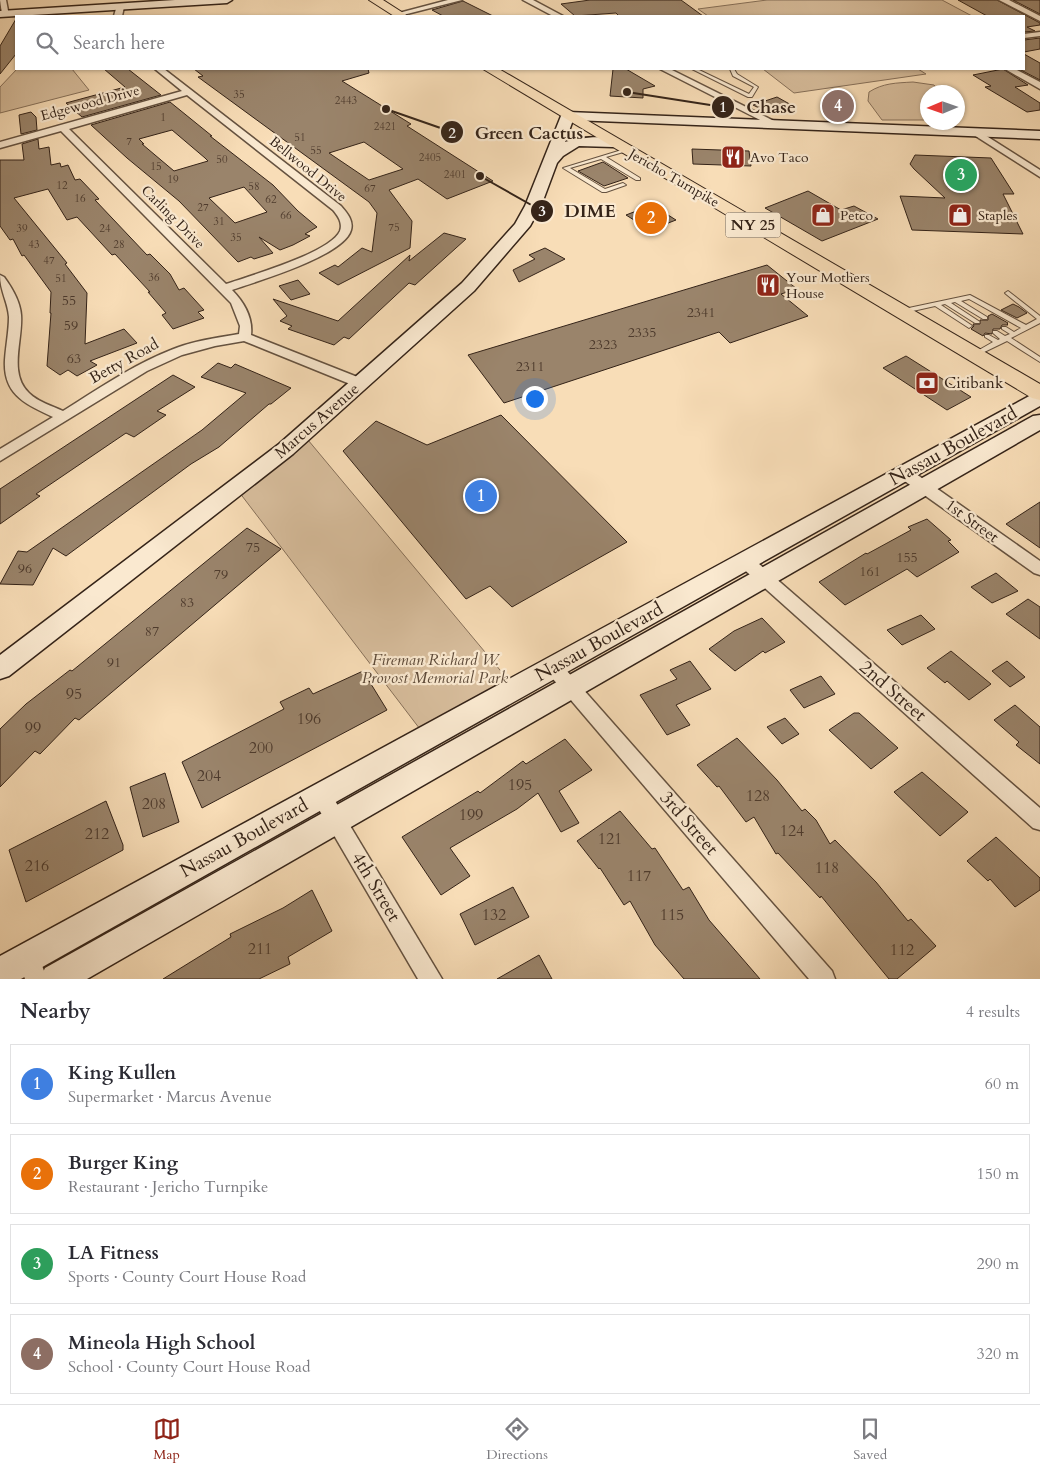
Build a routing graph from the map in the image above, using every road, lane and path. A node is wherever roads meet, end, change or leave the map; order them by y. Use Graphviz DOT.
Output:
graph roads {
  1 [pos="2,0"];
  2 [pos="227,0"];
  3 [pos="375,0"];
  4 [pos="458,0"];
  5 [pos="527,0"];
  6 [pos="1003,0"];
  7 [pos="121,7"];
  8 [pos="3,14"];
  9 [pos="401,15"];
  10 [pos="557,15"];
  11 [pos="1040,19"];
  12 [pos="1040,34"];
  13 [pos="1025,36"];
  14 [pos="160,70"];
  15 [pos="492,70"];
  16 [pos="666,70"];
  17 [pos="696,70"];
  18 [pos="732,70"];
  19 [pos="1011,70"];
  20 [pos="1040,86"];
  21 [pos="189,92"];
  22 [pos="568,116"];
  23 [pos="774,124"];
  24 [pos="62,127"];
  25 [pos="977,133"];
  26 [pos="1040,136"];
  27 [pos="0,145"];
  28 [pos="619,146"];
  29 [pos="602,157"];
  30 [pos="585,162"];
  31 [pos="592,166"];
  32 [pos="547,167"];
  33 [pos="1040,174"];
  34 [pos="638,179"];
  35 [pos="617,181"];
  36 [pos="0,279"];
  37 [pos="224,289"];
  38 [pos="1008,293"];
  39 [pos="957,300"];
  40 [pos="946,303"];
  41 [pos="937,305"];
  42 [pos="902,312"];
  43 [pos="985,318"];
  44 [pos="1040,320"];
  45 [pos="977,322"];
  46 [pos="969,326"];
  47 [pos="1004,328"];
  48 [pos="1026,328"];
  49 [pos="995,332"];
  50 [pos="1014,334"];
  51 [pos="987,336"];
  52 [pos="245,337"];
  53 [pos="1006,338"];
  54 [pos="998,343"];
  55 [pos="974,355"];
  56 [pos="1040,360"];
  57 [pos="360,383"];
  58 [pos="1040,393"];
  59 [pos="1040,398"];
  60 [pos="63,416"];
  61 [pos="1040,421"];
  62 [pos="0,456"];
  63 [pos="914,480"];
  64 [pos="754,569"];
  65 [pos="1040,569"];
  66 [pos="0,669"];
  67 [pos="562,677"];
  68 [pos="321,795"];
  69 [pos="336,820"];
  70 [pos="1040,821"];
  71 [pos="32,968"];
  72 [pos="0,973"];
  73 [pos="56,979"];
  74 [pos="431,979"];
  75 [pos="824,979"];
  1 -- 8 [label="street"];
  2 -- 7 [label="main road"];
  3 -- 9 [label="main road"];
  4 -- 9 [label="street"];
  5 -- 10 [label="street"];
  6 -- 11 [label="street"];
  7 -- 8 [label="main road"];
  12 -- 13 [label="street"];
  14 -- 21 [label="street, Bellwood Drive"];
  15 -- 22 [label="main road, Jericho Turnpike / NY 25"];
  16 -- 23 [label="street"];
  17 -- 18 [label="lane"];
  19 -- 20 [label="street"];
  21 -- 24 [label="street, Edgewood Drive"];
  21 -- 37 [label="street, Bellwood Drive"];
  22 -- 23 [label="main road"];
  22 -- 28 [label="main road, Jericho Turnpike / NY 25"];
  22 -- 32 [label="main road, Marcus Avenue"];
  23 -- 25 [label="main road"];
  24 -- 27 [label="street, Edgewood Drive"];
  24 -- 37 [label="street, Carling Drive"];
  25 -- 26 [label="main road"];
  25 -- 33 [label="street"];
  28 -- 29 [label="lane"];
  28 -- 32 [label="main road"];
  28 -- 42 [label="main road, Jericho Turnpike / NY 25"];
  29 -- 30 [label="lane"];
  29 -- 34 [label="lane"];
  30 -- 31 [label="lane"];
  30 -- 35 [label="lane"];
  32 -- 57 [label="main road, Marcus Avenue"];
  36 -- 60 [label="street"];
  37 -- 52 [label="street, Carling Drive"];
  38 -- 44 [label="lane"];
  39 -- 40 [label="lane"];
  39 -- 43 [label="lane"];
  39 -- 48 [label="lane"];
  40 -- 41 [label="lane"];
  40 -- 45 [label="lane"];
  41 -- 42 [label="lane"];
  41 -- 46 [label="lane"];
  42 -- 55 [label="main road, Jericho Turnpike / NY 25"];
  44 -- 48 [label="lane"];
  47 -- 50 [label="lane"];
  48 -- 50 [label="lane"];
  49 -- 53 [label="lane"];
  50 -- 53 [label="lane"];
  51 -- 54 [label="lane"];
  52 -- 57 [label="street"];
  52 -- 60 [label="street, Betty Road"];
  53 -- 54 [label="lane"];
  53 -- 56 [label="lane"];
  54 -- 55 [label="lane"];
  55 -- 58 [label="main road, Jericho Turnpike / NY 25"];
  57 -- 66 [label="main road, Marcus Avenue"];
  59 -- 63 [label="main road, Nassau Boulevard"];
  60 -- 62 [label="street, Betty Road"];
  61 -- 63 [label="main road, Nassau Boulevard"];
  63 -- 64 [label="main road, Nassau Boulevard"];
  63 -- 65 [label="street, 1st Street"];
  64 -- 67 [label="main road, Nassau Boulevard"];
  64 -- 70 [label="street, 2nd Street"];
  67 -- 68 [label="main road, Nassau Boulevard"];
  67 -- 69 [label="main road, Nassau Boulevard"];
  67 -- 75 [label="street, 3rd Street"];
  68 -- 69 [label="street, 4th Street"];
  68 -- 71 [label="main road, Nassau Boulevard"];
  69 -- 73 [label="main road, Nassau Boulevard"];
  69 -- 74 [label="street, 4th Street"];
  71 -- 72 [label="main road, Nassau Boulevard"];
}
